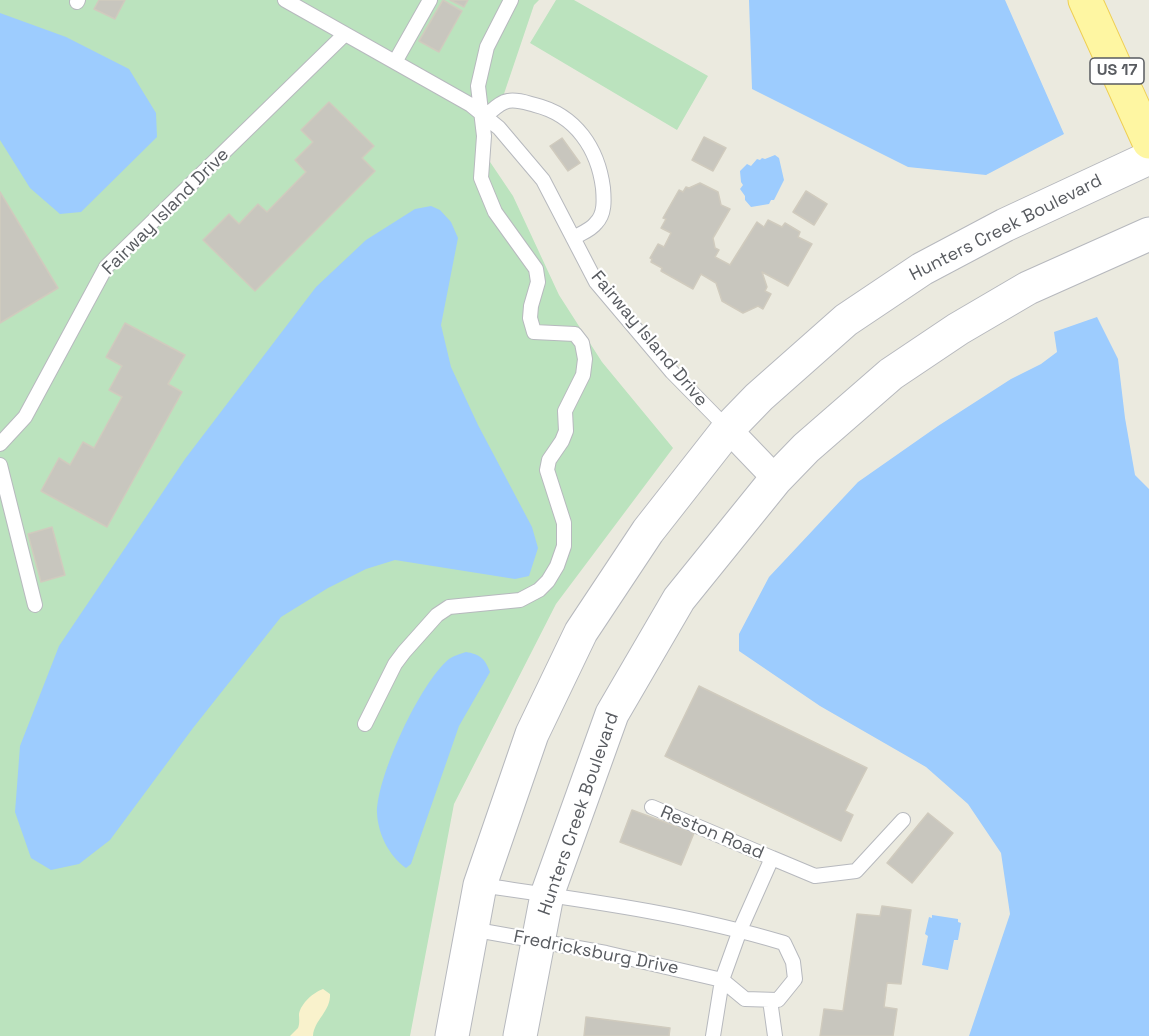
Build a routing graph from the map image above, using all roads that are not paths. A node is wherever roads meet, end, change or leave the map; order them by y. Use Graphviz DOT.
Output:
graph roads {
  1 [pos="285,0"];
  2 [pos="430,0"];
  3 [pos="512,0"];
  4 [pos="1085,0"];
  5 [pos="345,34"];
  6 [pos="395,62"];
  7 [pos="483,115"];
  8 [pos="1149,142"];
  9 [pos="1149,158"];
  10 [pos="1149,234"];
  11 [pos="573,238"];
  12 [pos="728,429"];
  13 [pos="0,444"];
  14 [pos="0,465"];
  15 [pos="776,479"];
  16 [pos="35,605"];
  17 [pos="365,724"];
  18 [pos="652,807"];
  19 [pos="903,820"];
  20 [pos="772,858"];
  21 [pos="480,885"];
  22 [pos="547,895"];
  23 [pos="471,929"];
  24 [pos="740,930"];
  25 [pos="537,941"];
  26 [pos="722,980"];
  27 [pos="771,1000"];
  28 [pos="452,1036"];
  29 [pos="520,1036"];
  30 [pos="713,1036"];
  31 [pos="775,1036"];
  1 -- 5 [label="lane, Fairway Island Drive"];
  2 -- 6 [label="lane"];
  3 -- 7 [label="lane"];
  4 -- 8 [label="main road, US 17"];
  5 -- 6 [label="lane, Fairway Island Drive"];
  5 -- 13 [label="lane, Fairway Island Drive"];
  6 -- 7 [label="lane, Fairway Island Drive"];
  7 -- 11 [label="lane, Fairway Island Drive"];
  7 -- 11 [label="lane"];
  7 -- 17 [label="lane"];
  9 -- 12 [label="street, Hunters Creek Boulevard"];
  10 -- 15 [label="street, Hunters Creek Boulevard"];
  11 -- 12 [label="lane, Fairway Island Drive"];
  12 -- 15 [label="street, Fairway Island Drive"];
  12 -- 21 [label="street, Hunters Creek Boulevard"];
  14 -- 16 [label="lane"];
  15 -- 22 [label="street, Hunters Creek Boulevard"];
  18 -- 20 [label="lane, Reston Road"];
  19 -- 20 [label="lane, Reston Road"];
  20 -- 24 [label="lane, Reston Road"];
  21 -- 22 [label="lane"];
  21 -- 23 [label="street, Hunters Creek Boulevard"];
  22 -- 24 [label="lane"];
  22 -- 25 [label="street, Hunters Creek Boulevard"];
  23 -- 25 [label="lane, Fredricksburg Drive"];
  23 -- 28 [label="street, Hunters Creek Boulevard"];
  24 -- 26 [label="lane"];
  24 -- 27 [label="lane"];
  25 -- 26 [label="lane, Fredricksburg Drive"];
  25 -- 29 [label="street, Hunters Creek Boulevard"];
  26 -- 27 [label="lane, Fredricksburg Drive"];
  26 -- 30 [label="lane"];
  27 -- 31 [label="lane"];
}
